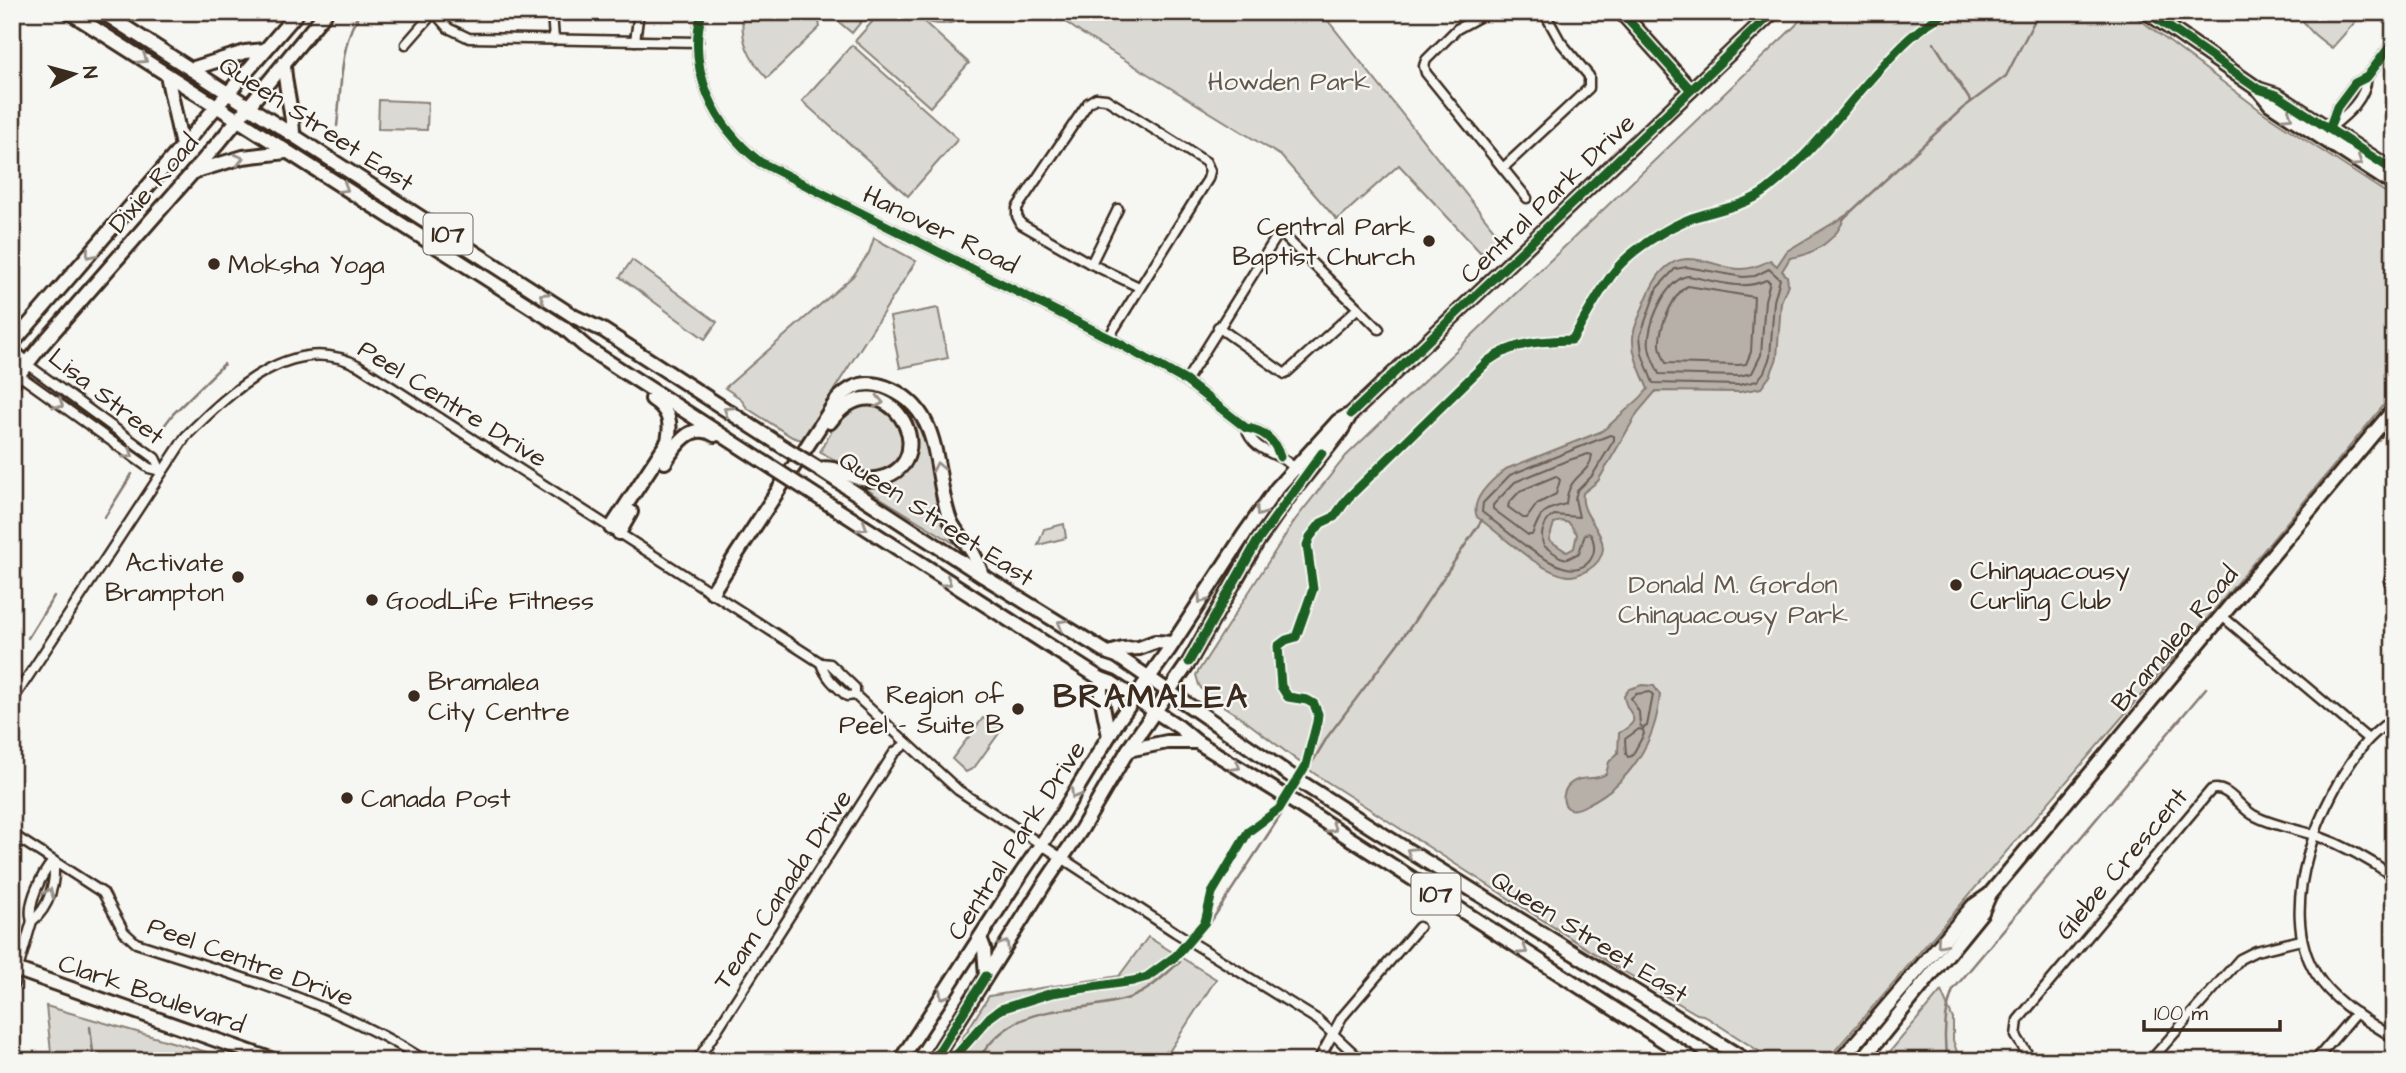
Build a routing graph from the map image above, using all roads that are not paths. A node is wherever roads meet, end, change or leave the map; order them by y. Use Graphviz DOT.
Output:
graph roads {
  1 [pos="69,12"];
  2 [pos="102,12"];
  3 [pos="298,12"];
  4 [pos="326,12"];
  5 [pos="434,12"];
  6 [pos="552,12"];
  7 [pos="639,12"];
  8 [pos="702,12"];
  9 [pos="1488,12"];
  10 [pos="1544,12"];
  11 [pos="1621,12"];
  12 [pos="1773,12"];
  13 [pos="2147,12"];
  14 [pos="554,40"];
  15 [pos="635,41"];
  16 [pos="2394,41"];
  17 [pos="698,42"];
  18 [pos="406,44"];
  19 [pos="265,50"];
  20 [pos="284,65"];
  21 [pos="191,69"];
  22 [pos="167,75"];
  23 [pos="2367,77"];
  24 [pos="1691,90"];
  25 [pos="228,93"];
  26 [pos="216,107"];
  27 [pos="249,107"];
  28 [pos="238,120"];
  29 [pos="2326,133"];
  30 [pos="293,135"];
  31 [pos="182,146"];
  32 [pos="286,152"];
  33 [pos="1503,168"];
  34 [pos="2394,171"];
  35 [pos="193,172"];
  36 [pos="2394,185"];
  37 [pos="1527,198"];
  38 [pos="1118,209"];
  39 [pos="1091,264"];
  40 [pos="1139,287"];
  41 [pos="1358,308"];
  42 [pos="1218,327"];
  43 [pos="1379,329"];
  44 [pos="1109,337"];
  45 [pos="12,344"];
  46 [pos="587,348"];
  47 [pos="12,351"];
  48 [pos="29,365"];
  49 [pos="15,376"];
  50 [pos="1186,381"];
  51 [pos="2394,410"];
  52 [pos="752,455"];
  53 [pos="819,468"];
  54 [pos="161,471"];
  55 [pos="1300,471"];
  56 [pos="615,530"];
  57 [pos="2394,573"];
  58 [pos="983,576"];
  59 [pos="2394,592"];
  60 [pos="715,594"];
  61 [pos="2222,616"];
  62 [pos="1173,643"];
  63 [pos="1108,653"];
  64 [pos="1149,677"];
  65 [pos="1101,679"];
  66 [pos="1169,690"];
  67 [pos="1135,698"];
  68 [pos="12,701"];
  69 [pos="1155,711"];
  70 [pos="2394,717"];
  71 [pos="1109,736"];
  72 [pos="2368,739"];
  73 [pos="907,743"];
  74 [pos="1197,743"];
  75 [pos="1128,750"];
  76 [pos="12,834"];
  77 [pos="2316,835"];
  78 [pos="1041,844"];
  79 [pos="1062,858"];
  80 [pos="53,861"];
  81 [pos="2394,877"];
  82 [pos="1989,895"];
  83 [pos="32,921"];
  84 [pos="1419,927"];
  85 [pos="980,938"];
  86 [pos="2301,940"];
  87 [pos="15,969"];
  88 [pos="986,976"];
  89 [pos="12,989"];
  90 [pos="2356,1013"];
  91 [pos="1333,1032"];
  92 [pos="2394,1038"];
  93 [pos="276,1061"];
  94 [pos="426,1061"];
  95 [pos="696,1061"];
  96 [pos="900,1061"];
  97 [pos="933,1061"];
  98 [pos="1318,1061"];
  99 [pos="1362,1061"];
  100 [pos="1695,1061"];
  101 [pos="1747,1061"];
  102 [pos="1840,1061"];
  103 [pos="1861,1061"];
  104 [pos="2032,1061"];
  105 [pos="2150,1061"];
  106 [pos="2315,1061"];
  1 -- 22 [label="main road, Queen Street East / 107, one-way"];
  2 -- 21 [label="main road, Queen Street East / 107"];
  3 -- 19 [label="main road, Dixie Road"];
  4 -- 20 [label="main road, Dixie Road"];
  5 -- 14 [label="street"];
  5 -- 18 [label="street"];
  6 -- 14 [label="street"];
  7 -- 15 [label="street"];
  8 -- 17 [label="street, Hanover Road"];
  9 -- 33 [label="street"];
  10 -- 33 [label="street"];
  11 -- 24 [label="main road"];
  12 -- 24 [label="main road, Central Park Drive"];
  13 -- 29 [label="main road"];
  14 -- 15 [label="street"];
  15 -- 17 [label="street"];
  16 -- 23 [label="street"];
  17 -- 44 [label="street, Hanover Road"];
  19 -- 21 [label="main road"];
  19 -- 25 [label="main road, Dixie Road"];
  20 -- 27 [label="main road, Dixie Road"];
  20 -- 30 [label="main road"];
  21 -- 25 [label="main road, Queen Street East / 107"];
  22 -- 26 [label="main road, Queen Street East / 107"];
  22 -- 31 [label="main road"];
  23 -- 29 [label="street"];
  23 -- 29 [label="street"];
  24 -- 55 [label="main road, Central Park Drive"];
  25 -- 26 [label="main road, Dixie Road"];
  25 -- 27 [label="main road, Queen Street East / 107"];
  26 -- 28 [label="main road, Queen Street East / 107"];
  26 -- 31 [label="main road, Dixie Road"];
  27 -- 28 [label="main road, Dixie Road"];
  27 -- 30 [label="main road, Queen Street East / 107"];
  28 -- 32 [label="main road, Queen Street East / 107"];
  28 -- 35 [label="main road, Dixie Road"];
  29 -- 34 [label="main road"];
  29 -- 36 [label="main road, one-way"];
  53 -- 30 [label="main road, Queen Street East / 107, one-way, bridge"];
  31 -- 45 [label="main road, Dixie Road, one-way"];
  35 -- 32 [label="main road, one-way"];
  32 -- 46 [label="main road, Queen Street East / 107, one-way"];
  33 -- 37 [label="street"];
  35 -- 48 [label="main road, Dixie Road"];
  38 -- 39 [label="street"];
  39 -- 40 [label="street"];
  39 -- 40 [label="street"];
  40 -- 44 [label="street"];
  41 -- 42 [label="street"];
  41 -- 42 [label="street"];
  41 -- 43 [label="street"];
  42 -- 50 [label="street"];
  44 -- 50 [label="street, Hanover Road"];
  46 -- 52 [label="main road, Queen Street East / 107"];
  46 -- 56 [label="main road"];
  47 -- 48 [label="main road, Lisa Street"];
  48 -- 49 [label="main road, Dixie Road"];
  48 -- 54 [label="street, Lisa Street"];
  49 -- 54 [label="street, Lisa Street, one-way"];
  50 -- 55 [label="street, Hanover Road"];
  51 -- 61 [label="main road, Bramalea Road"];
  52 -- 56 [label="main road"];
  52 -- 65 [label="main road, Queen Street East / 107, one-way, bridge"];
  53 -- 58 [label="main road, Queen Street East / 107"];
  60 -- 53 [label="main road, one-way"];
  54 -- 56 [label="street, Peel Centre Drive"];
  54 -- 68 [label="street, Peel Centre Drive"];
  55 -- 62 [label="main road, Central Park Drive, one-way"];
  55 -- 66 [label="main road, Central Park Drive"];
  56 -- 60 [label="street, Peel Centre Drive"];
  57 -- 59 [label="street"];
  58 -- 60 [label="main road, one-way"];
  63 -- 58 [label="main road, Queen Street East / 107, one-way"];
  60 -- 73 [label="street, Peel Centre Drive"];
  61 -- 72 [label="street"];
  61 -- 82 [label="main road, Bramalea Road"];
  62 -- 63 [label="main road"];
  62 -- 64 [label="main road, Central Park Drive"];
  63 -- 64 [label="main road, Queen Street East / 107"];
  64 -- 66 [label="main road, Queen Street East / 107"];
  64 -- 67 [label="main road, Central Park Drive"];
  65 -- 67 [label="main road, Queen Street East / 107"];
  65 -- 71 [label="main road"];
  66 -- 69 [label="main road, Central Park Drive"];
  101 -- 66 [label="main road, Queen Street East / 107, one-way"];
  67 -- 69 [label="main road, Queen Street East / 107"];
  67 -- 71 [label="main road, Central Park Drive"];
  69 -- 74 [label="main road, Queen Street East / 107"];
  69 -- 75 [label="main road, Central Park Drive"];
  70 -- 72 [label="street"];
  71 -- 78 [label="main road, Central Park Drive, one-way"];
  72 -- 77 [label="street"];
  73 -- 78 [label="street, Peel Centre Drive"];
  73 -- 95 [label="street, Team Canada Drive"];
  74 -- 75 [label="main road"];
  74 -- 100 [label="main road, Queen Street East / 107, one-way"];
  75 -- 79 [label="main road, Central Park Drive"];
  76 -- 80 [label="street, Peel Centre Drive"];
  77 -- 81 [label="street, Glebe Crescent"];
  77 -- 86 [label="street"];
  77 -- 104 [label="street, Glebe Crescent"];
  78 -- 79 [label="street, Peel Centre Drive"];
  78 -- 85 [label="main road, Central Park Drive"];
  88 -- 79 [label="main road, Central Park Drive, one-way"];
  79 -- 91 [label="street, Peel Centre Drive"];
  80 -- 83 [label="street"];
  83 -- 80 [label="street, one-way"];
  80 -- 94 [label="street, Peel Centre Drive"];
  82 -- 102 [label="main road, Bramalea Road, one-way"];
  82 -- 103 [label="main road, Bramalea Road"];
  83 -- 87 [label="street"];
  84 -- 91 [label="street"];
  85 -- 88 [label="main road"];
  85 -- 96 [label="main road, Central Park Drive, one-way"];
  86 -- 90 [label="street"];
  86 -- 105 [label="street"];
  87 -- 89 [label="street"];
  87 -- 93 [label="main road, Clark Boulevard"];
  88 -- 97 [label="main road, Central Park Drive"];
  90 -- 92 [label="street"];
  90 -- 106 [label="street"];
  91 -- 98 [label="street"];
  91 -- 99 [label="street, Peel Centre Drive"];
}
